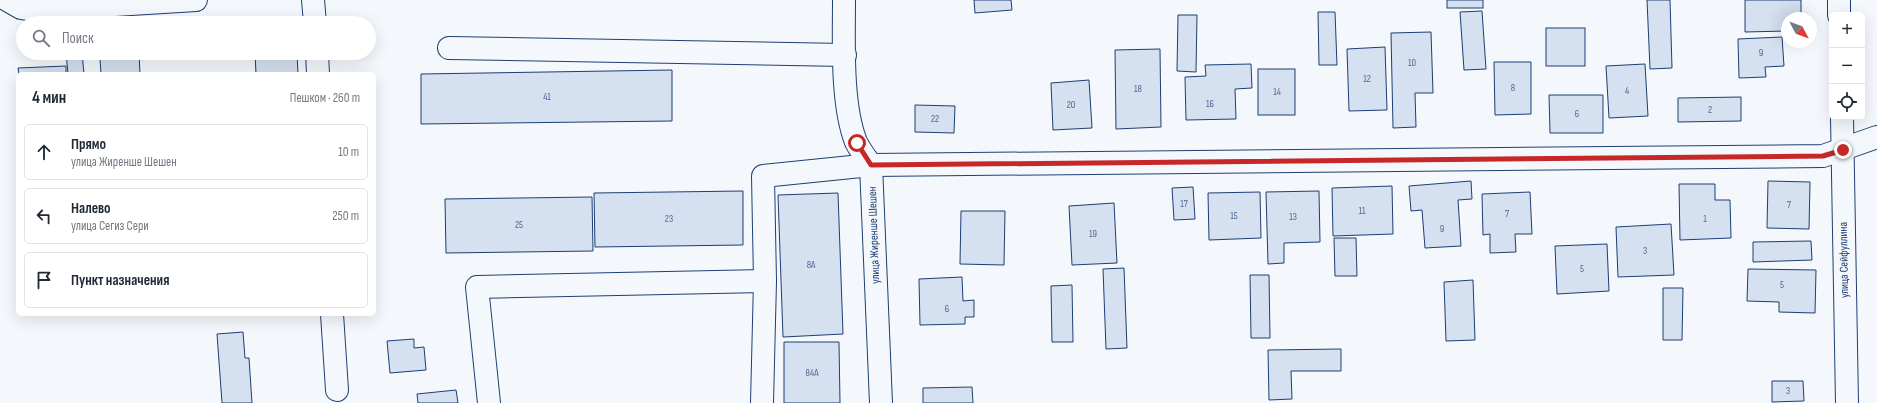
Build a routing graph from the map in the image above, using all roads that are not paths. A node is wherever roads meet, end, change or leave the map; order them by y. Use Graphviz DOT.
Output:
graph roads {
  1 [pos="7,0"];
  2 [pos="196,0"];
  3 [pos="313,0"];
  4 [pos="844,0"];
  5 [pos="1839,0"];
  6 [pos="1839,12"];
  7 [pos="314,16"];
  8 [pos="449,48"];
  9 [pos="845,55"];
  10 [pos="317,60"];
  11 [pos="318,72"];
  12 [pos="1842,120"];
  13 [pos="1877,136"];
  14 [pos="1843,150"];
  15 [pos="871,165"];
  16 [pos="765,281"];
  17 [pos="332,316"];
  18 [pos="337,390"];
  19 [pos="489,403"];
  20 [pos="762,403"];
  21 [pos="881,403"];
  22 [pos="1847,403"];
  1 -- 2 [label="street"];
  3 -- 7 [label="street"];
  4 -- 9 [label="street"];
  5 -- 6 [label="street"];
  8 -- 9 [label="street"];
  9 -- 15 [label="street"];
  10 -- 11 [label="street"];
  12 -- 14 [label="street, улица Сейфуллина"];
  13 -- 14 [label="street"];
  14 -- 15 [label="street"];
  14 -- 22 [label="street, улица Сейфуллина"];
  15 -- 16 [label="street"];
  15 -- 21 [label="street, улица Жиренше Шешен"];
  16 -- 19 [label="street"];
  16 -- 20 [label="street"];
  17 -- 18 [label="street"];
}
